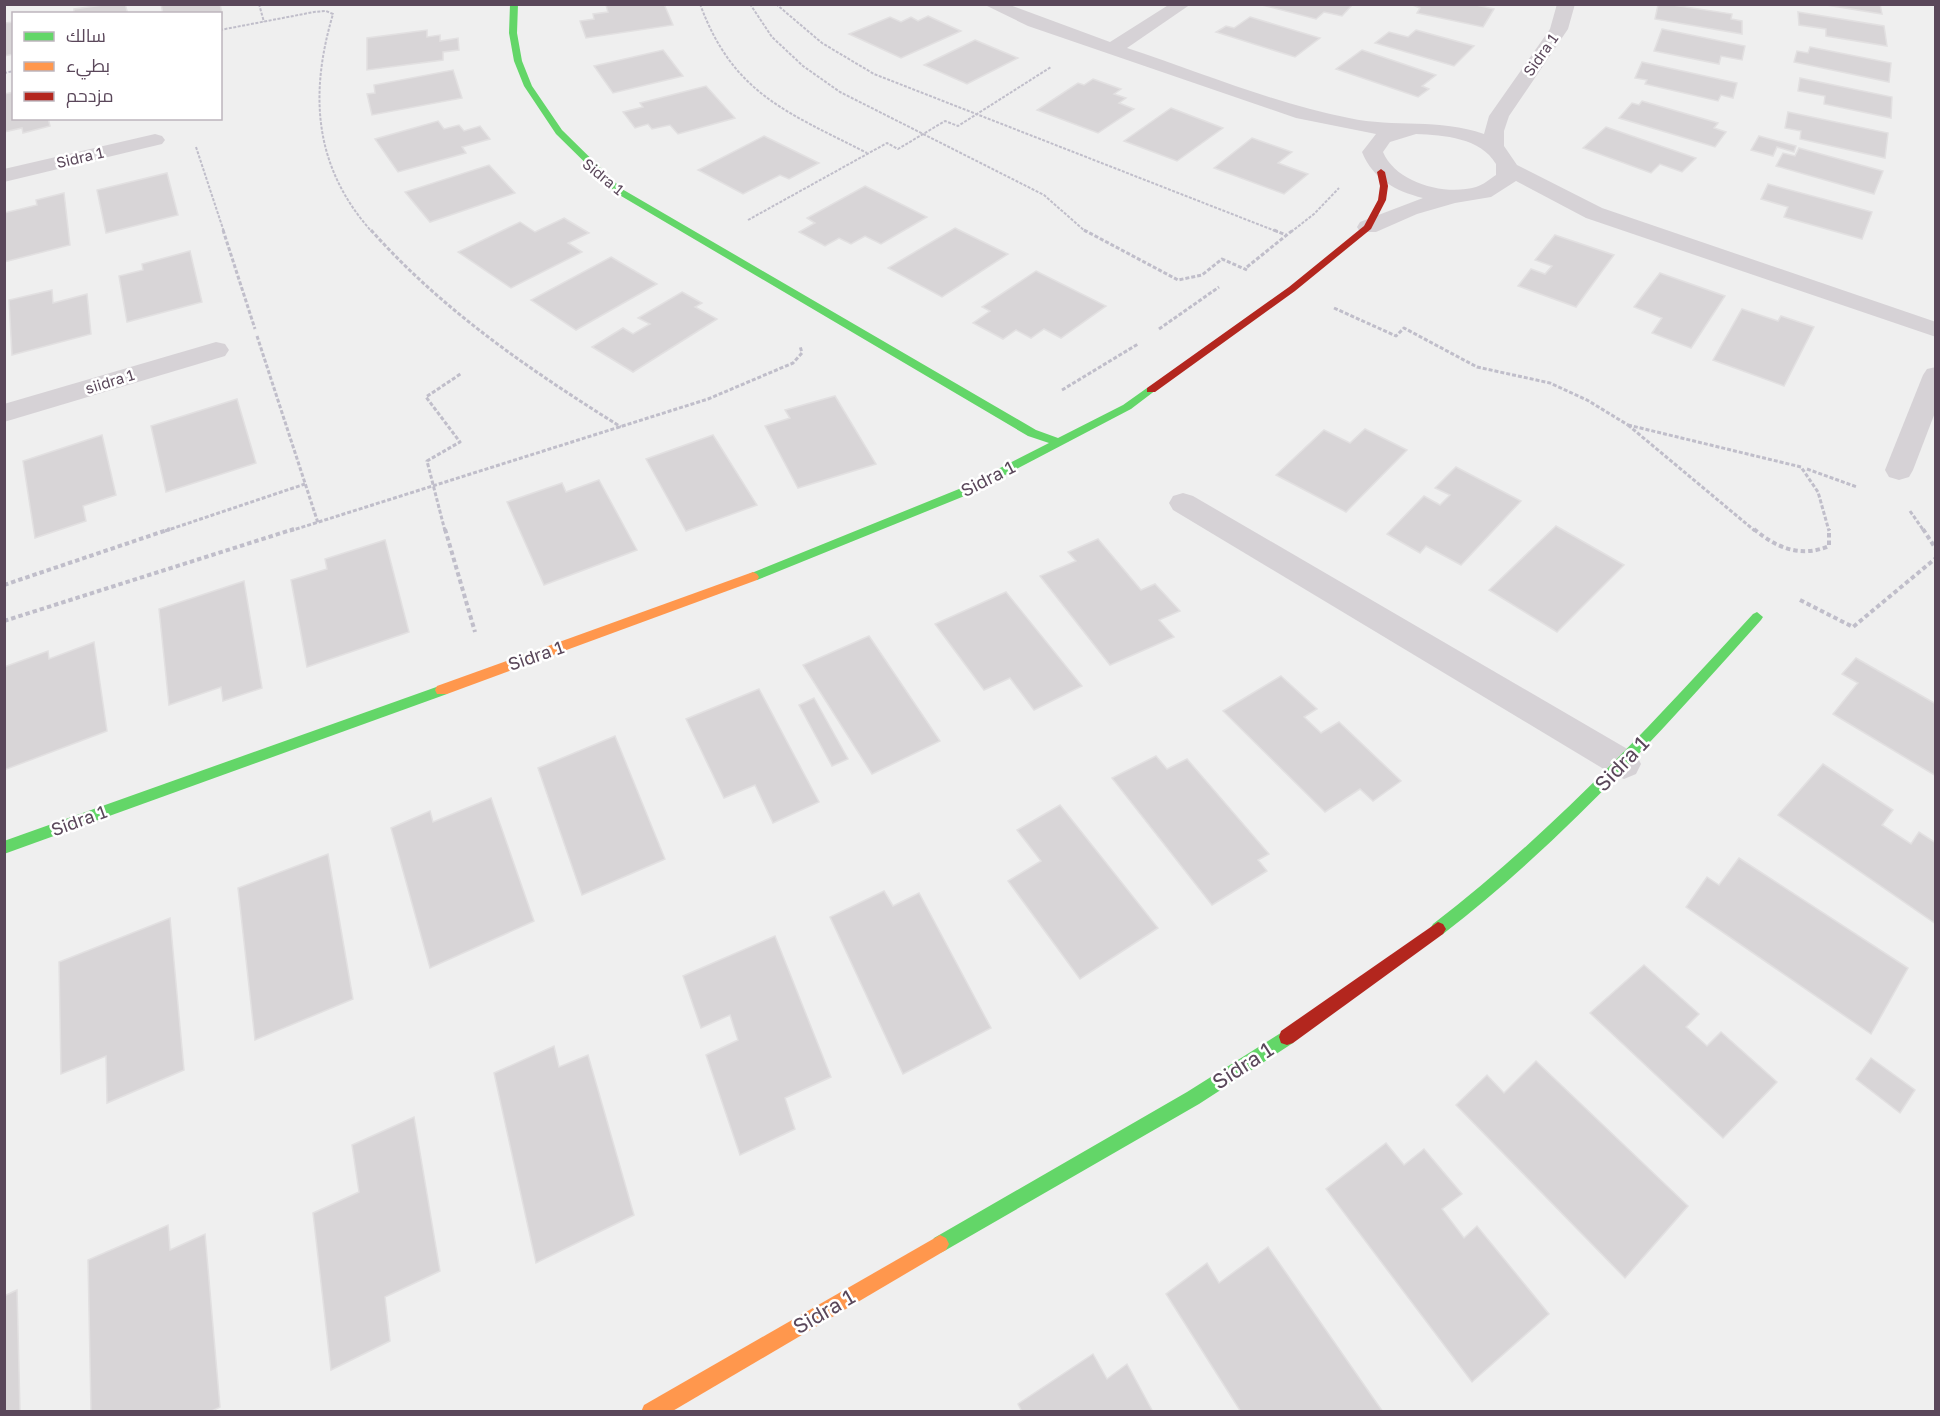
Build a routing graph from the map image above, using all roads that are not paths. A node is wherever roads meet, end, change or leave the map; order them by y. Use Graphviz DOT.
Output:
graph roads {
  1 [pos="514,4"];
  2 [pos="991,4"];
  3 [pos="1183,4"];
  4 [pos="1566,4"];
  5 [pos="1112,49"];
  6 [pos="1507,101"];
  7 [pos="1303,114"];
  8 [pos="1435,128"];
  9 [pos="1399,131"];
  10 [pos="155,140"];
  11 [pos="1494,148"];
  12 [pos="1373,160"];
  13 [pos="1509,169"];
  14 [pos="4,176"];
  15 [pos="1488,192"];
  16 [pos="1455,196"];
  17 [pos="1594,213"];
  18 [pos="1368,227"];
  19 [pos="1935,330"];
  20 [pos="216,350"];
  21 [pos="1935,375"];
  22 [pos="4,414"];
  23 [pos="1058,442"];
  24 [pos="1899,470"];
  25 [pos="1183,503"];
  26 [pos="1756,617"];
  27 [pos="1624,764"];
  28 [pos="4,848"];
  29 [pos="651,1412"];
  1 -- 23 [label="street, Sidra 1"];
  2 -- 5 [label="street"];
  3 -- 5 [label="street"];
  4 -- 6 [label="street, Sidra 1"];
  5 -- 7 [label="street"];
  6 -- 8 [label="street"];
  6 -- 11 [label="street, Sidra 1"];
  7 -- 9 [label="street"];
  7 -- 12 [label="street"];
  8 -- 9 [label="street"];
  8 -- 11 [label="street"];
  9 -- 12 [label="street"];
  10 -- 14 [label="street, Sidra 1"];
  11 -- 13 [label="street"];
  12 -- 16 [label="street"];
  12 -- 18 [label="street"];
  13 -- 15 [label="street"];
  13 -- 17 [label="street"];
  15 -- 16 [label="street"];
  15 -- 17 [label="street"];
  16 -- 18 [label="street"];
  17 -- 19 [label="street"];
  18 -- 23 [label="street, Sidra 1"];
  20 -- 22 [label="street, siidra 1"];
  21 -- 24 [label="street"];
  23 -- 28 [label="street, Sidra 1"];
  25 -- 27 [label="street"];
  26 -- 27 [label="street, Sidra 1"];
  27 -- 29 [label="street, Sidra 1"];
}
